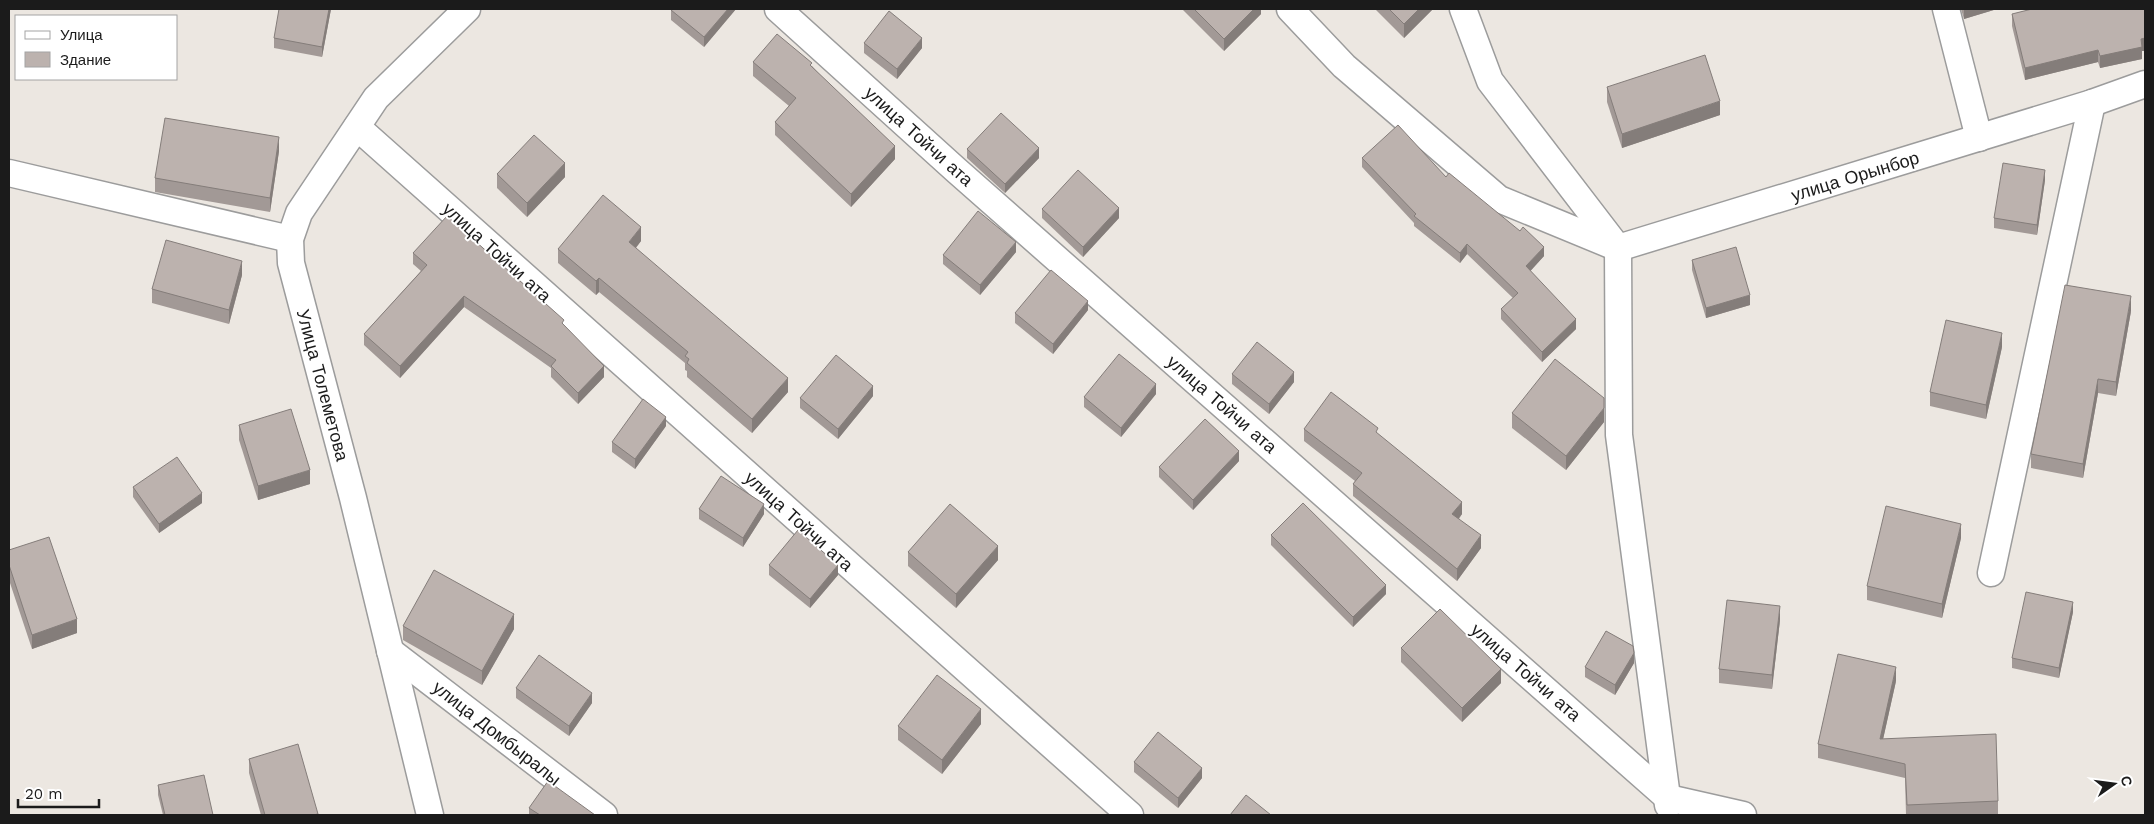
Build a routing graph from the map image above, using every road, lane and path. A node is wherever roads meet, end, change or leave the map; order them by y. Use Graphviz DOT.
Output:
graph roads {
  1 [pos="467,9"];
  2 [pos="778,9"];
  3 [pos="1290,9"];
  4 [pos="1464,9"];
  5 [pos="1946,9"];
  6 [pos="2145,84"];
  7 [pos="2092,103"];
  8 [pos="357,127"];
  9 [pos="1979,138"];
  10 [pos="9,173"];
  11 [pos="290,239"];
  12 [pos="1618,248"];
  13 [pos="1991,573"];
  14 [pos="390,651"];
  15 [pos="1668,807"];
  16 [pos="430,815"];
  17 [pos="604,815"];
  18 [pos="1130,815"];
  19 [pos="1743,815"];
  1 -- 8 [label="street, Улица Толеметова"];
  2 -- 15 [label="street, улица Тойчи ата"];
  3 -- 12 [label="street"];
  4 -- 12 [label="street"];
  5 -- 9 [label="street"];
  6 -- 7 [label="street, улица Орынбор"];
  7 -- 9 [label="street, улица Орынбор"];
  7 -- 13 [label="street"];
  8 -- 11 [label="street, Улица Толеметова"];
  8 -- 18 [label="street, улица Тойчи ата"];
  9 -- 12 [label="street, улица Орынбор"];
  10 -- 11 [label="street"];
  11 -- 14 [label="street, Улица Толеметова"];
  12 -- 15 [label="street"];
  14 -- 16 [label="street, Улица Толеметова"];
  14 -- 17 [label="street, улица Домбыралы"];
  15 -- 19 [label="street"];
}
